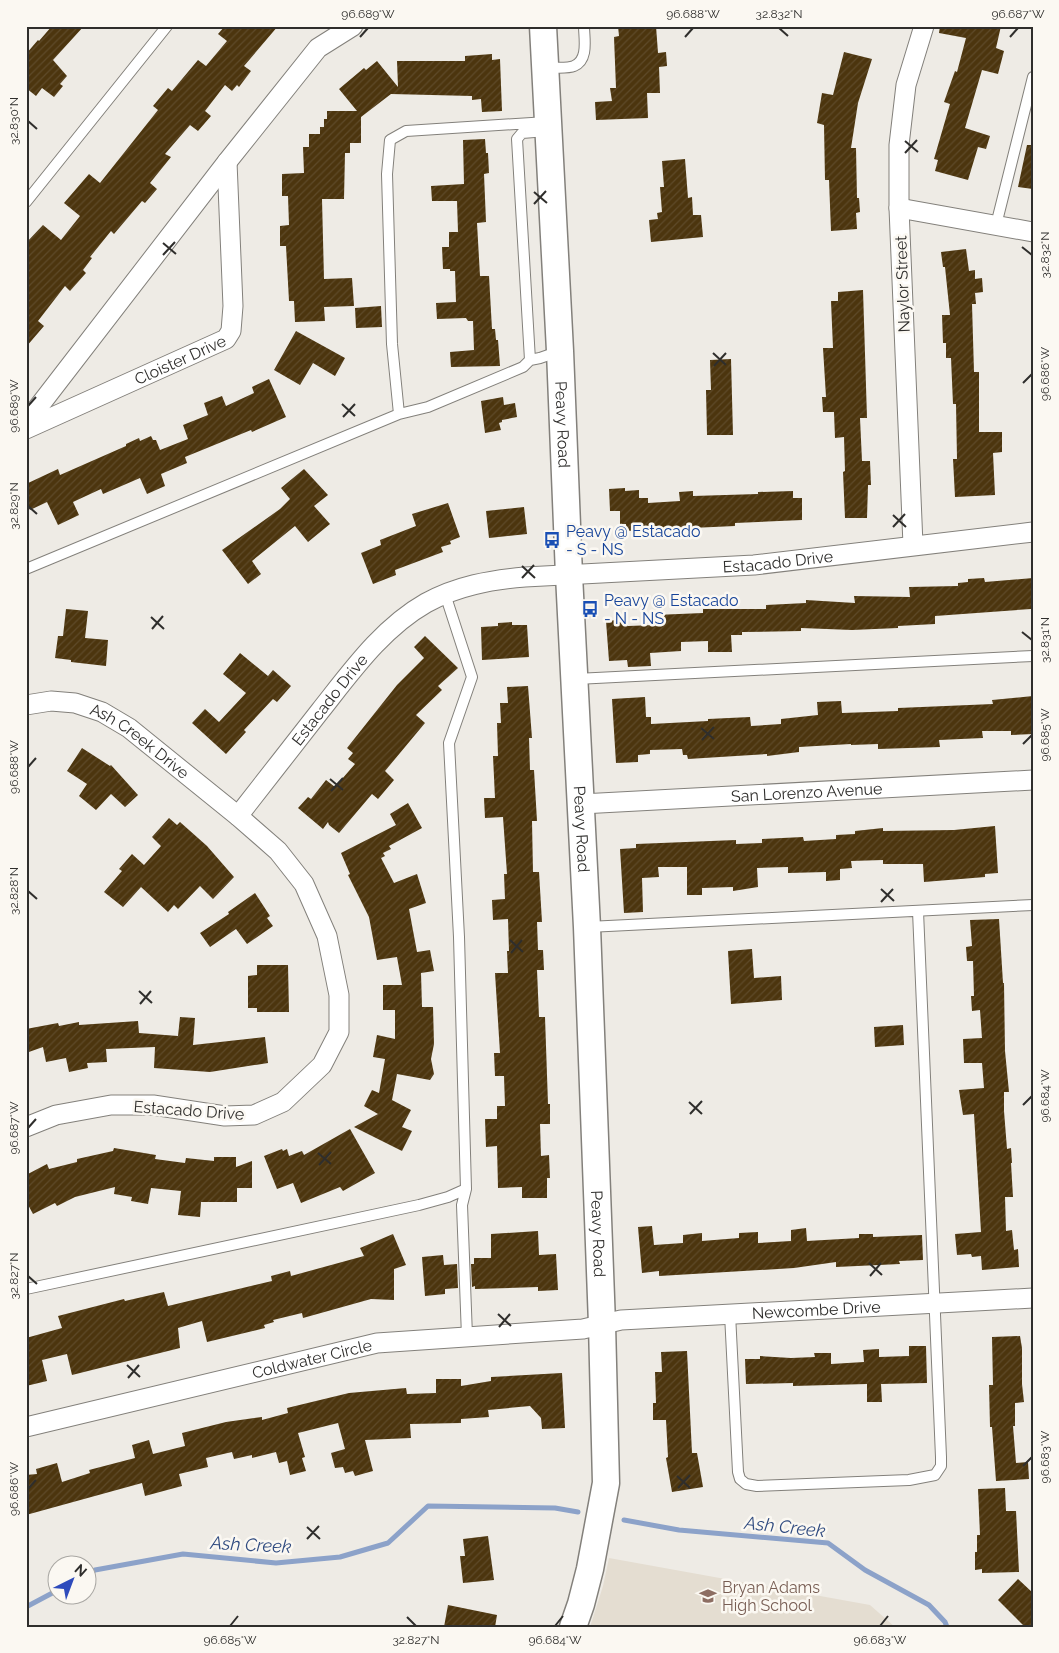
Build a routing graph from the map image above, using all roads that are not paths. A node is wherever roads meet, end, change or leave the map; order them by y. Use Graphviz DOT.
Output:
graph roads {
  1 [pos="167,26"];
  2 [pos="353,26"];
  3 [pos="543,26"];
  4 [pos="584,26"];
  5 [pos="924,26"];
  6 [pos="546,68"];
  7 [pos="1033,77"];
  8 [pos="548,126"];
  9 [pos="228,162"];
  10 [pos="26,202"];
  11 [pos="899,208"];
  12 [pos="996,225"];
  13 [pos="1033,232"];
  14 [pos="560,351"];
  15 [pos="530,360"];
  16 [pos="399,414"];
  17 [pos="26,423"];
  18 [pos="26,429"];
  19 [pos="1033,532"];
  20 [pos="913,545"];
  21 [pos="26,569"];
  22 [pos="569,575"];
  23 [pos="445,594"];
  24 [pos="1033,656"];
  25 [pos="576,678"];
  26 [pos="26,705"];
  27 [pos="1033,780"];
  28 [pos="580,804"];
  29 [pos="238,816"];
  30 [pos="1033,905"];
  31 [pos="918,911"];
  32 [pos="587,927"];
  33 [pos="26,1127"];
  34 [pos="466,1189"];
  35 [pos="26,1289"];
  36 [pos="1033,1298"];
  37 [pos="935,1303"];
  38 [pos="730,1314"];
  39 [pos="602,1324"];
  40 [pos="467,1336"];
  41 [pos="26,1427"];
  42 [pos="573,1627"];
  1 -- 10 [label="lane"];
  2 -- 9 [label="street"];
  3 -- 6 [label="street, Peavy Road"];
  4 -- 6 [label="lane"];
  5 -- 11 [label="street, Naylor Street"];
  6 -- 8 [label="street, Peavy Road"];
  7 -- 12 [label="lane"];
  8 -- 14 [label="street, Peavy Road"];
  8 -- 15 [label="lane"];
  8 -- 16 [label="lane"];
  9 -- 17 [label="street"];
  9 -- 18 [label="street, Cloister Drive"];
  11 -- 12 [label="street"];
  11 -- 20 [label="street, Naylor Street"];
  12 -- 13 [label="street"];
  14 -- 15 [label="lane"];
  14 -- 22 [label="street, Peavy Road"];
  15 -- 16 [label="lane"];
  16 -- 21 [label="lane"];
  19 -- 20 [label="street, Estacado Drive"];
  20 -- 22 [label="street, Estacado Drive"];
  22 -- 23 [label="street, Estacado Drive"];
  22 -- 25 [label="street, Peavy Road"];
  23 -- 29 [label="street, Estacado Drive"];
  23 -- 34 [label="lane"];
  24 -- 25 [label="lane"];
  25 -- 28 [label="street, Peavy Road"];
  26 -- 29 [label="street, Ash Creek Drive"];
  27 -- 28 [label="street, San Lorenzo Avenue"];
  28 -- 32 [label="street, Peavy Road"];
  29 -- 33 [label="street, Estacado Drive"];
  30 -- 31 [label="lane"];
  31 -- 32 [label="lane"];
  31 -- 37 [label="lane"];
  32 -- 39 [label="street, Peavy Road"];
  34 -- 35 [label="lane"];
  34 -- 40 [label="lane"];
  36 -- 37 [label="street, Newcombe Drive"];
  37 -- 38 [label="street, Newcombe Drive"];
  37 -- 38 [label="lane"];
  38 -- 39 [label="street, Newcombe Drive"];
  39 -- 40 [label="street, Coldwater Circle"];
  39 -- 42 [label="street, Peavy Road"];
  40 -- 41 [label="street, Coldwater Circle"];
}
